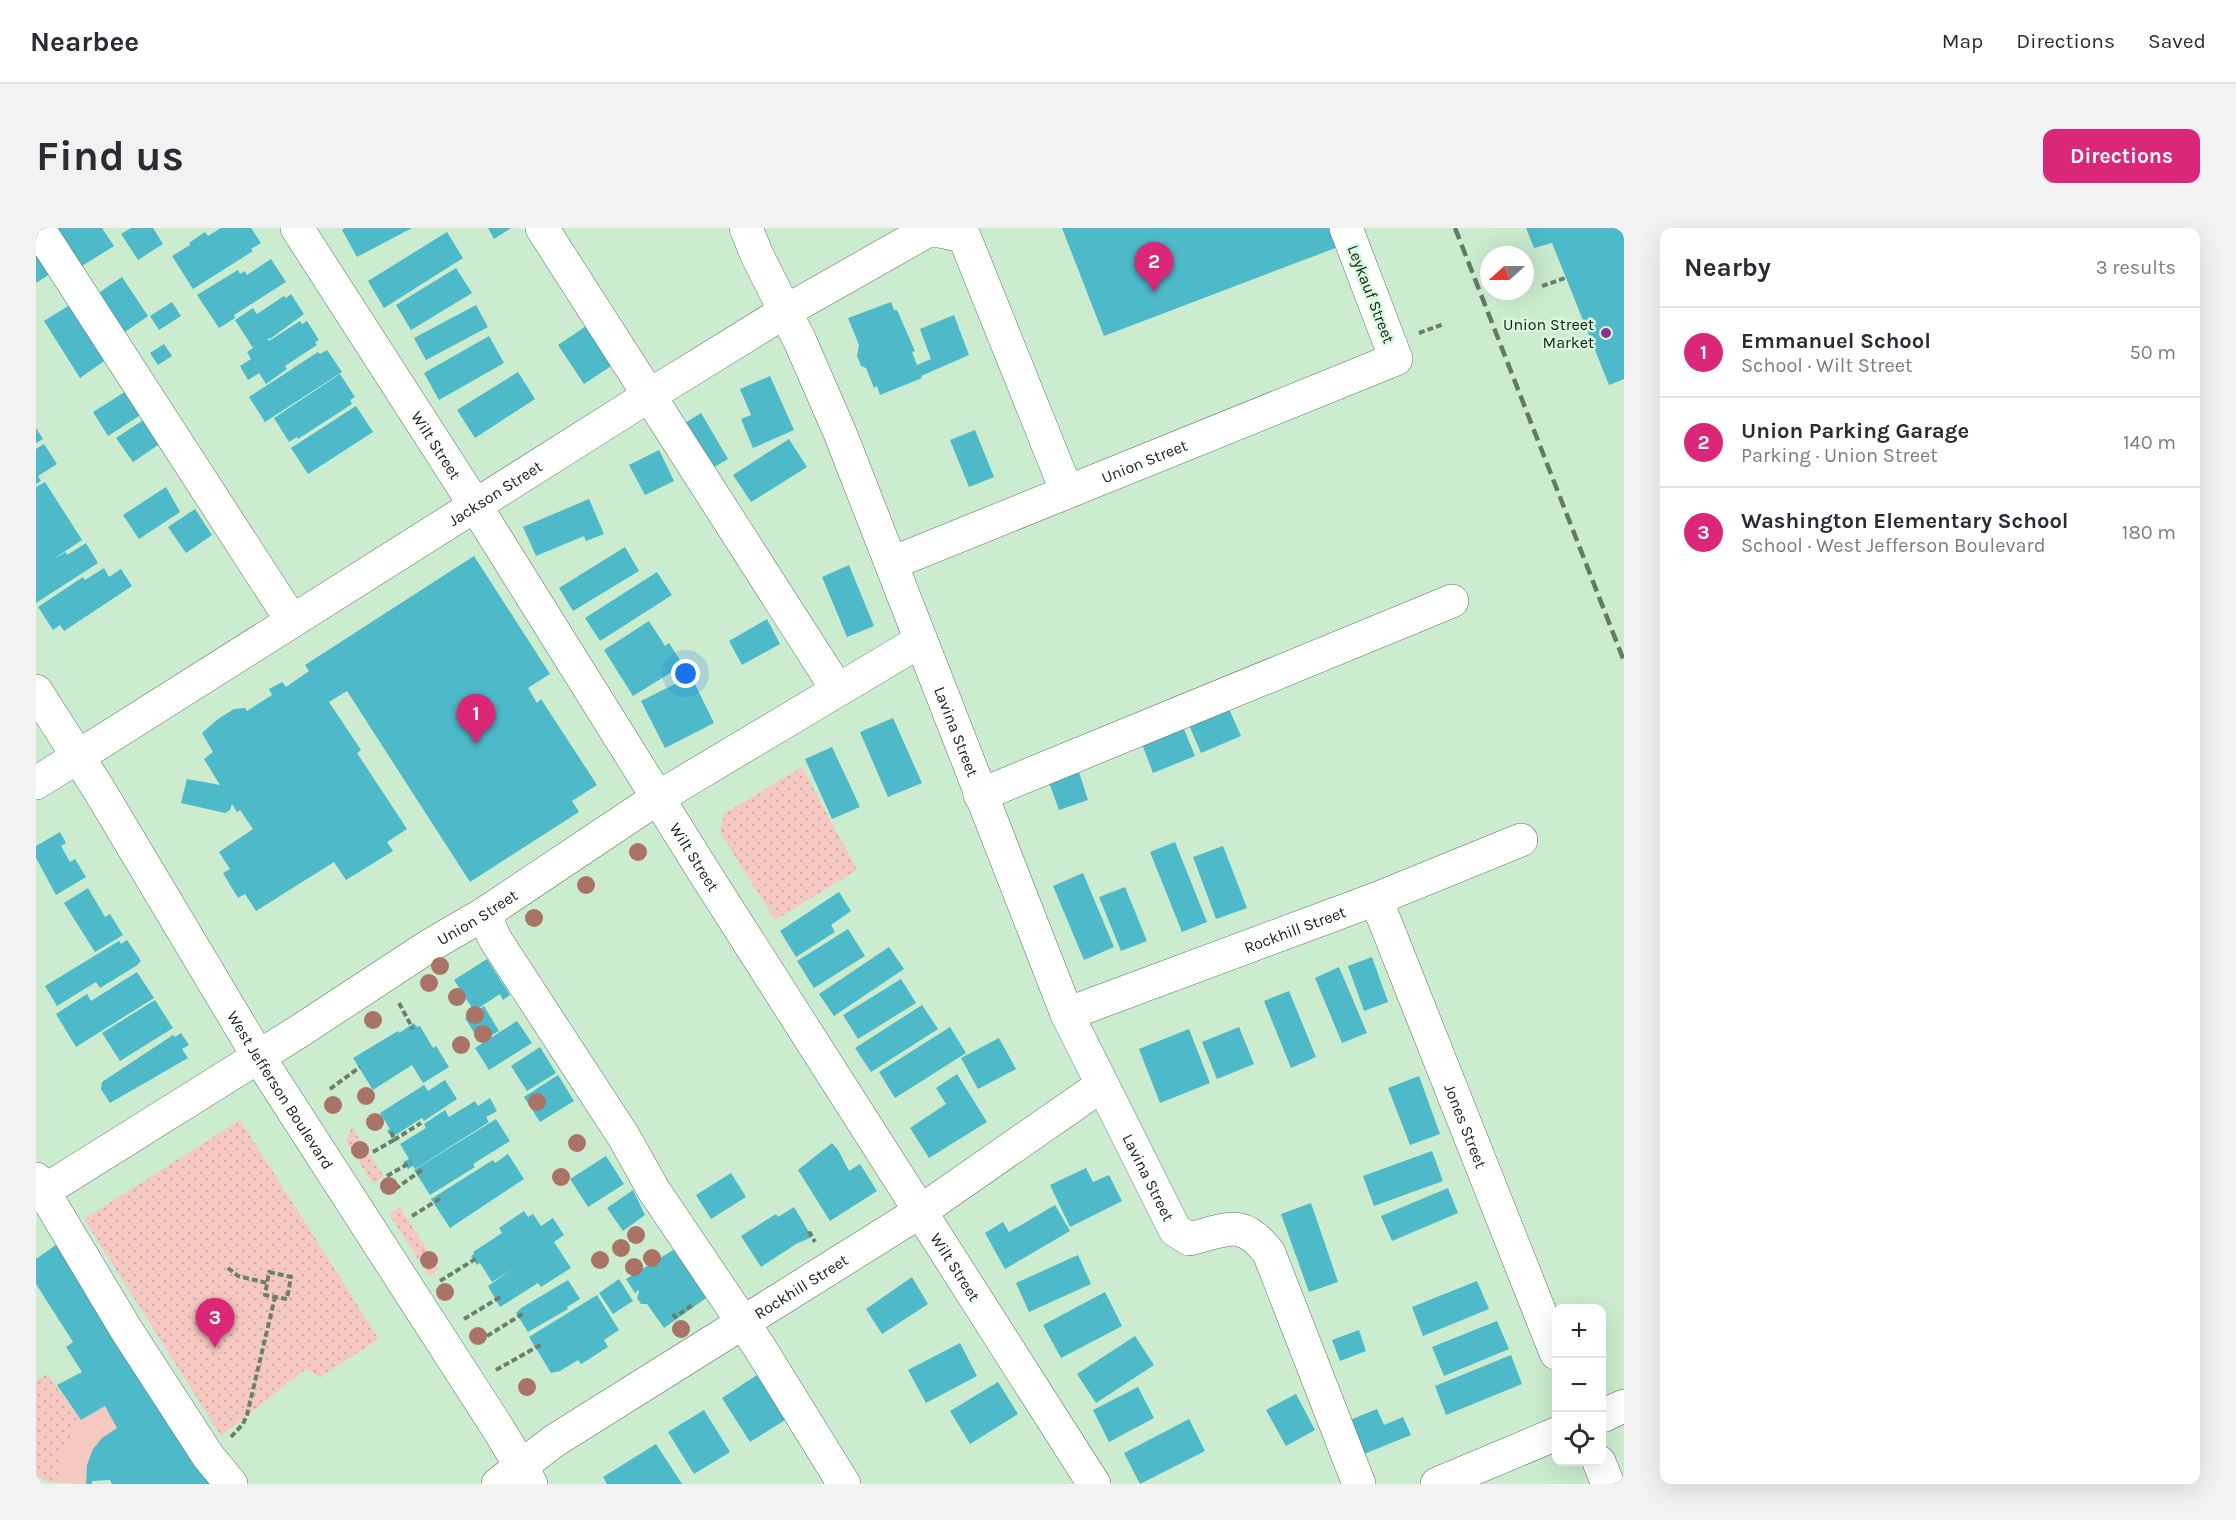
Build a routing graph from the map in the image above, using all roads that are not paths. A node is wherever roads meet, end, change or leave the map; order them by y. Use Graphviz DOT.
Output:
graph roads {
  1 [pos="38,228"];
  2 [pos="297,228"];
  3 [pos="542,228"];
  4 [pos="746,228"];
  5 [pos="1346,228"];
  6 [pos="786,311"];
  7 [pos="1396,360"];
  8 [pos="650,395"];
  9 [pos="1067,492"];
  10 [pos="475,505"];
  11 [pos="892,563"];
  12 [pos="1452,601"];
  13 [pos="292,621"];
  14 [pos="920,641"];
  15 [pos="837,689"];
  16 [pos="36,691"];
  17 [pos="78,757"];
  18 [pos="36,783"];
  19 [pos="980,795"];
  20 [pos="659,797"];
  21 [pos="1521,840"];
  22 [pos="1376,899"];
  23 [pos="484,914"];
  24 [pos="1066,1014"];
  25 [pos="258,1056"];
  26 [pos="1102,1085"];
  27 [pos="38,1189"];
  28 [pos="921,1211"];
  29 [pos="743,1323"];
  30 [pos="1552,1340"];
  31 [pos="1624,1406"];
  32 [pos="1606,1414"];
  33 [pos="1552,1436"];
  34 [pos="1601,1466"];
  35 [pos="517,1478"];
  36 [pos="231,1484"];
  37 [pos="844,1484"];
  38 [pos="1094,1484"];
  39 [pos="1359,1484"];
  40 [pos="1437,1484"];
  41 [pos="1608,1484"];
  1 -- 13 [label="street"];
  2 -- 10 [label="street, Wilt Street"];
  3 -- 8 [label="street"];
  4 -- 6 [label="street, Lavina Street"];
  5 -- 7 [label="street, Leykauf Street"];
  6 -- 8 [label="street, Jackson Street"];
  6 -- 9 [label="street, Jackson Street"];
  6 -- 11 [label="street, Lavina Street"];
  7 -- 9 [label="street, Union Street"];
  8 -- 10 [label="street, Jackson Street"];
  8 -- 15 [label="street"];
  9 -- 11 [label="street, Union Street"];
  10 -- 13 [label="street, Jackson Street"];
  10 -- 20 [label="street, Wilt Street"];
  11 -- 14 [label="street, Lavina Street"];
  12 -- 19 [label="street"];
  13 -- 17 [label="street, Jackson Street"];
  14 -- 15 [label="street, Union Street"];
  14 -- 19 [label="street, Lavina Street"];
  15 -- 20 [label="street, Union Street"];
  16 -- 17 [label="street, West Jefferson Boulevard"];
  17 -- 18 [label="street, Jackson Street"];
  17 -- 25 [label="street, West Jefferson Boulevard"];
  19 -- 24 [label="street, Lavina Street"];
  20 -- 23 [label="street, Union Street"];
  20 -- 28 [label="street, Wilt Street"];
  21 -- 22 [label="street, Rockhill Street"];
  22 -- 24 [label="street, Rockhill Street"];
  22 -- 30 [label="street, Jones Street"];
  23 -- 25 [label="street, Union Street"];
  23 -- 29 [label="street"];
  24 -- 26 [label="street, Lavina Street"];
  25 -- 27 [label="street, Union Street"];
  25 -- 35 [label="street, West Jefferson Boulevard"];
  26 -- 28 [label="street, Rockhill Street"];
  26 -- 39 [label="street, Lavina Street"];
  27 -- 36 [label="street"];
  28 -- 29 [label="street, Rockhill Street"];
  28 -- 38 [label="street, Wilt Street"];
  29 -- 35 [label="street, Rockhill Street"];
  29 -- 37 [label="street"];
  31 -- 32 [label="street"];
  33 -- 40 [label="street"];
  34 -- 41 [label="street"];
}
